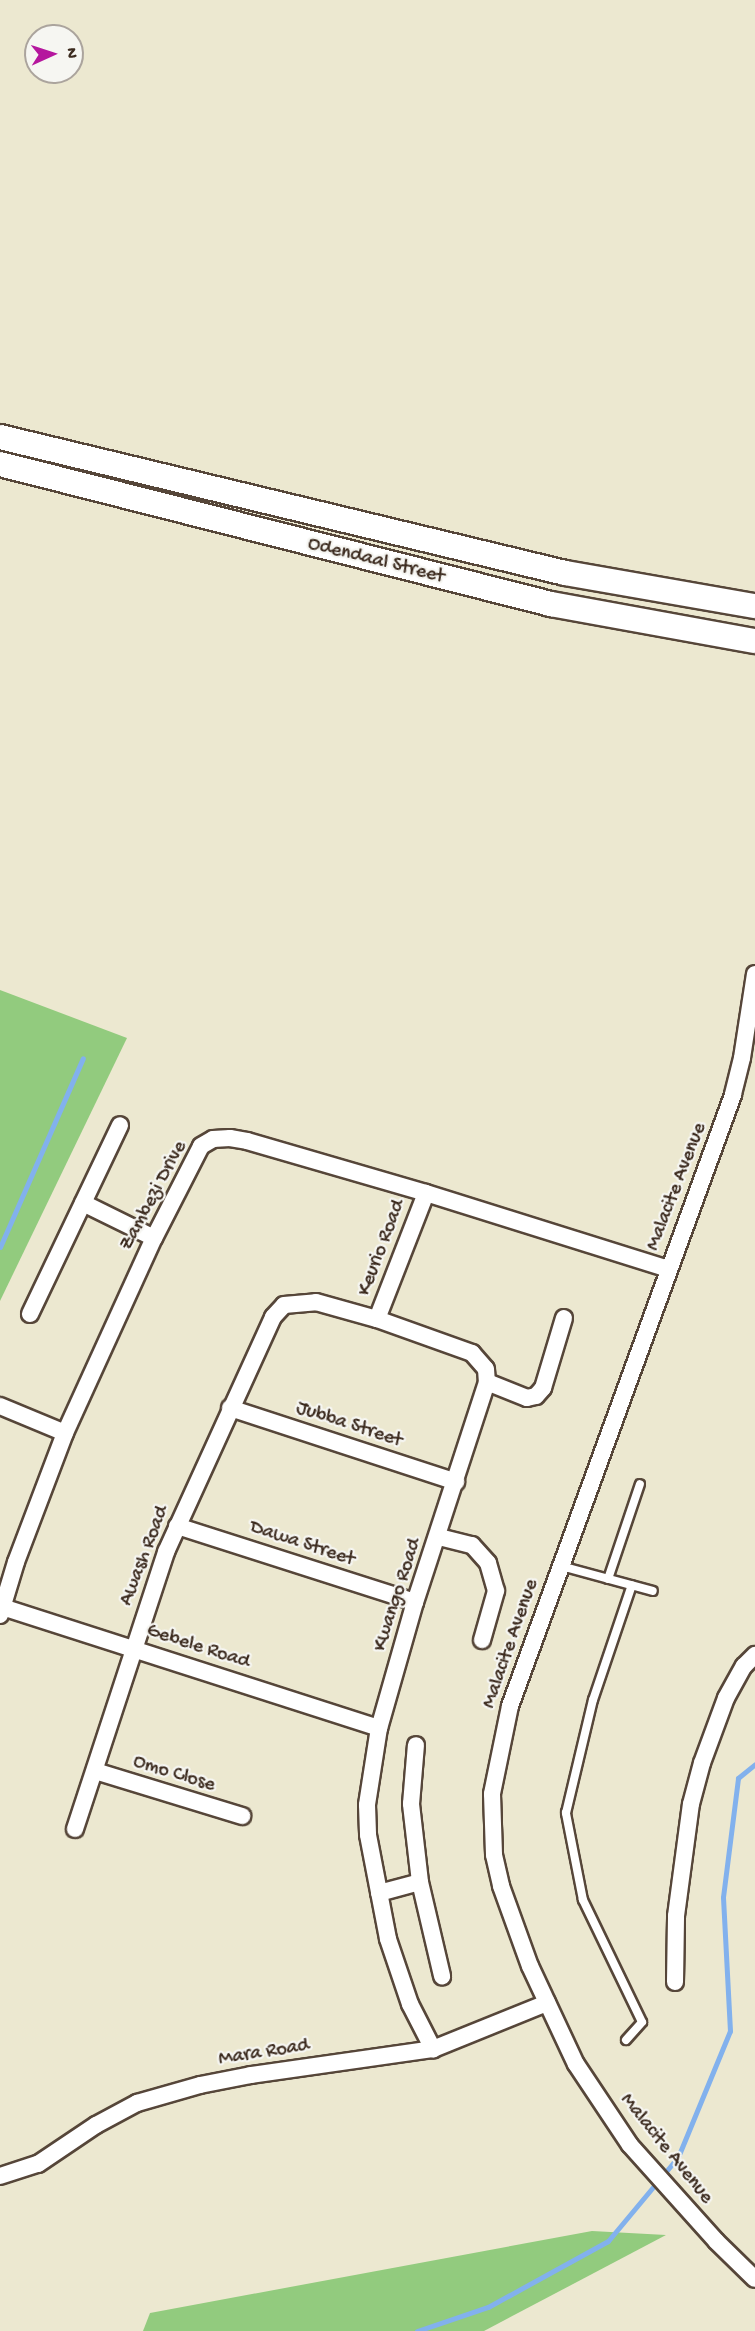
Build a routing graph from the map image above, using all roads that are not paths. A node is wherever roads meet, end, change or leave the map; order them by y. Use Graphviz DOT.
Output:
graph roads {
  1 [pos="0,437"];
  2 [pos="0,464"];
  3 [pos="755,606"];
  4 [pos="755,640"];
  5 [pos="755,974"];
  6 [pos="120,1125"];
  7 [pos="426,1193"];
  8 [pos="83,1203"];
  9 [pos="154,1238"];
  10 [pos="668,1269"];
  11 [pos="30,1314"];
  12 [pos="564,1318"];
  13 [pos="377,1319"];
  14 [pos="488,1382"];
  15 [pos="0,1406"];
  16 [pos="230,1408"];
  17 [pos="65,1432"];
  18 [pos="456,1482"];
  19 [pos="640,1484"];
  20 [pos="177,1526"];
  21 [pos="439,1537"];
  22 [pos="561,1566"];
  23 [pos="608,1579"];
  24 [pos="632,1585"];
  25 [pos="653,1591"];
  26 [pos="415,1602"];
  27 [pos="1,1611"];
  28 [pos="482,1640"];
  29 [pos="133,1648"];
  30 [pos="755,1654"];
  31 [pos="379,1728"];
  32 [pos="416,1745"];
  33 [pos="94,1771"];
  34 [pos="242,1816"];
  35 [pos="75,1829"];
  36 [pos="420,1882"];
  37 [pos="379,1893"];
  38 [pos="442,1976"];
  39 [pos="675,1982"];
  40 [pos="547,2003"];
  41 [pos="626,2040"];
  42 [pos="433,2049"];
  43 [pos="0,2176"];
  44 [pos="755,2279"];
  1 -- 3 [label="street, Odendaal Street"];
  2 -- 4 [label="street, Odendaal Street"];
  5 -- 10 [label="street, Malacite Avenue"];
  6 -- 8 [label="street"];
  7 -- 9 [label="street, Zambezi Drive"];
  7 -- 10 [label="street, Zambezi Drive"];
  7 -- 13 [label="street, Keurio Road"];
  8 -- 9 [label="street"];
  8 -- 11 [label="street"];
  9 -- 17 [label="street, Zambezi Drive"];
  10 -- 22 [label="street, Malacite Avenue"];
  12 -- 14 [label="street"];
  13 -- 14 [label="street"];
  13 -- 16 [label="street, Awash Road"];
  14 -- 18 [label="street, Kwango Road"];
  15 -- 17 [label="street"];
  16 -- 18 [label="street, Jubba Street"];
  16 -- 20 [label="street, Awash Road"];
  17 -- 27 [label="street, Zambezi Drive"];
  18 -- 21 [label="street, Kwango Road"];
  19 -- 23 [label="lane"];
  20 -- 26 [label="street, Dawa Street"];
  20 -- 29 [label="street, Awash Road"];
  21 -- 26 [label="street, Kwango Road"];
  21 -- 28 [label="street"];
  22 -- 23 [label="lane"];
  22 -- 40 [label="street, Malacite Avenue"];
  23 -- 24 [label="lane"];
  24 -- 25 [label="lane"];
  24 -- 41 [label="lane"];
  26 -- 31 [label="street, Kwango Road"];
  27 -- 29 [label="street, Gebele Road"];
  29 -- 31 [label="street, Gebele Road"];
  29 -- 33 [label="street, Awash Road"];
  30 -- 39 [label="street"];
  31 -- 37 [label="street, Kwango Road"];
  32 -- 36 [label="street"];
  33 -- 34 [label="street, Omo Close"];
  33 -- 35 [label="street, Awash Road"];
  36 -- 37 [label="street"];
  36 -- 38 [label="street"];
  37 -- 42 [label="street, Kwango Road"];
  40 -- 42 [label="street, Mara Road"];
  40 -- 44 [label="street, Malacite Avenue"];
  42 -- 43 [label="street, Mara Road"];
}
